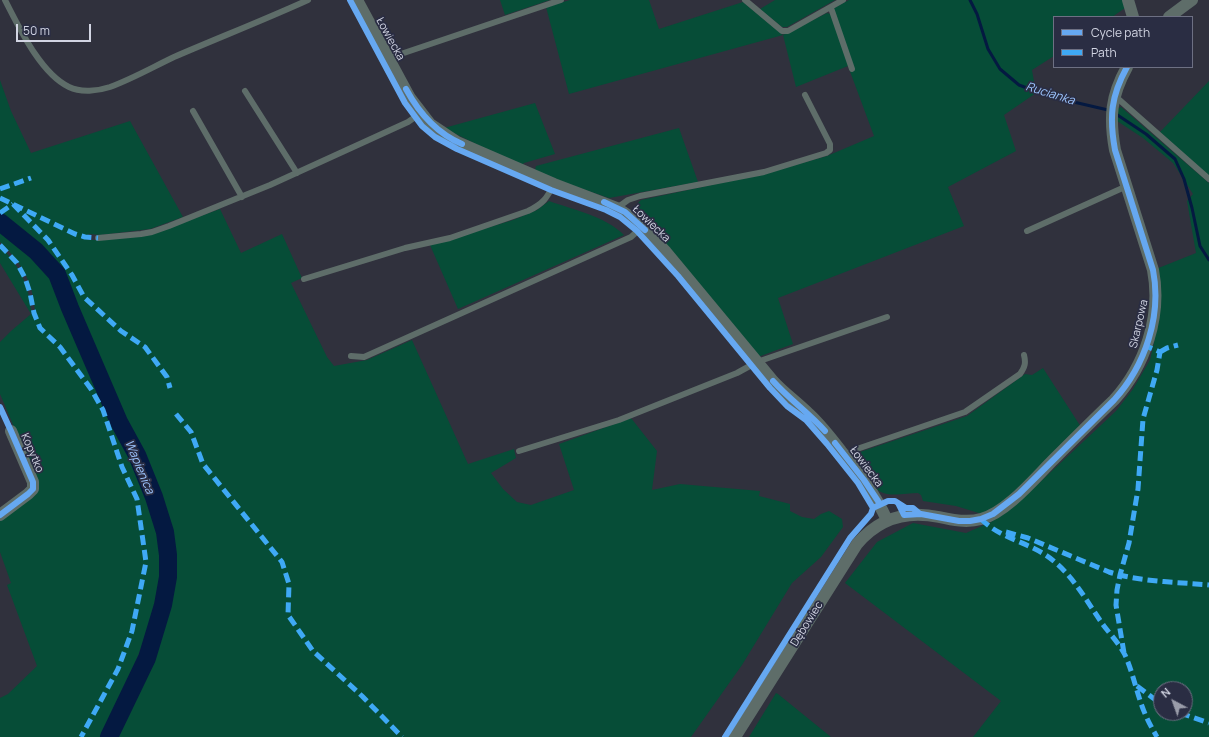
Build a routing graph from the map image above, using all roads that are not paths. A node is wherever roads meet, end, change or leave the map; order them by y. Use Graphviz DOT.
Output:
graph roads {
  1 [pos="5,0"];
  2 [pos="308,0"];
  3 [pos="357,0"];
  4 [pos="561,0"];
  5 [pos="745,0"];
  6 [pos="843,0"];
  7 [pos="1128,0"];
  8 [pos="1192,0"];
  9 [pos="831,8"];
  10 [pos="1133,16"];
  11 [pos="1170,16"];
  12 [pos="389,58"];
  13 [pos="1126,68"];
  14 [pos="852,69"];
  15 [pos="245,91"];
  16 [pos="805,95"];
  17 [pos="1115,96"];
  18 [pos="193,111"];
  19 [pos="421,113"];
  20 [pos="297,173"];
  21 [pos="1209,179"];
  22 [pos="554,184"];
  23 [pos="1126,186"];
  24 [pos="242,197"];
  25 [pos="617,208"];
  26 [pos="642,226"];
  27 [pos="1027,231"];
  28 [pos="98,238"];
  29 [pos="304,279"];
  30 [pos="887,317"];
  31 [pos="1024,355"];
  32 [pos="351,356"];
  33 [pos="757,362"];
  34 [pos="12,431"];
  35 [pos="519,451"];
  36 [pos="845,456"];
  37 [pos="0,515"];
  38 [pos="887,520"];
  39 [pos="735,737"];
  1 -- 2 [label="lane"];
  3 -- 12 [label="street, Łowiecka"];
  4 -- 12 [label="lane"];
  5 -- 9 [label="lane"];
  6 -- 9 [label="lane"];
  7 -- 10 [label="street"];
  8 -- 11 [label="street"];
  9 -- 14 [label="lane"];
  12 -- 19 [label="street, Łowiecka"];
  13 -- 17 [label="street, Skarpowa"];
  15 -- 20 [label="lane"];
  16 -- 25 [label="lane"];
  17 -- 21 [label="lane"];
  17 -- 23 [label="street, Skarpowa"];
  18 -- 24 [label="lane"];
  19 -- 20 [label="lane"];
  19 -- 22 [label="street, Łowiecka"];
  20 -- 24 [label="lane"];
  22 -- 25 [label="street, Łowiecka"];
  22 -- 29 [label="lane"];
  23 -- 27 [label="lane"];
  23 -- 38 [label="street, Skarpowa"];
  24 -- 28 [label="lane"];
  25 -- 26 [label="street, Łowiecka"];
  26 -- 32 [label="lane"];
  26 -- 33 [label="street, Łowiecka"];
  30 -- 33 [label="lane"];
  31 -- 36 [label="lane"];
  33 -- 35 [label="lane"];
  33 -- 36 [label="street, Łowiecka"];
  34 -- 37 [label="street, Kopytko"];
  36 -- 38 [label="street, Łowiecka"];
  38 -- 39 [label="street, Dębowiec"];
}
